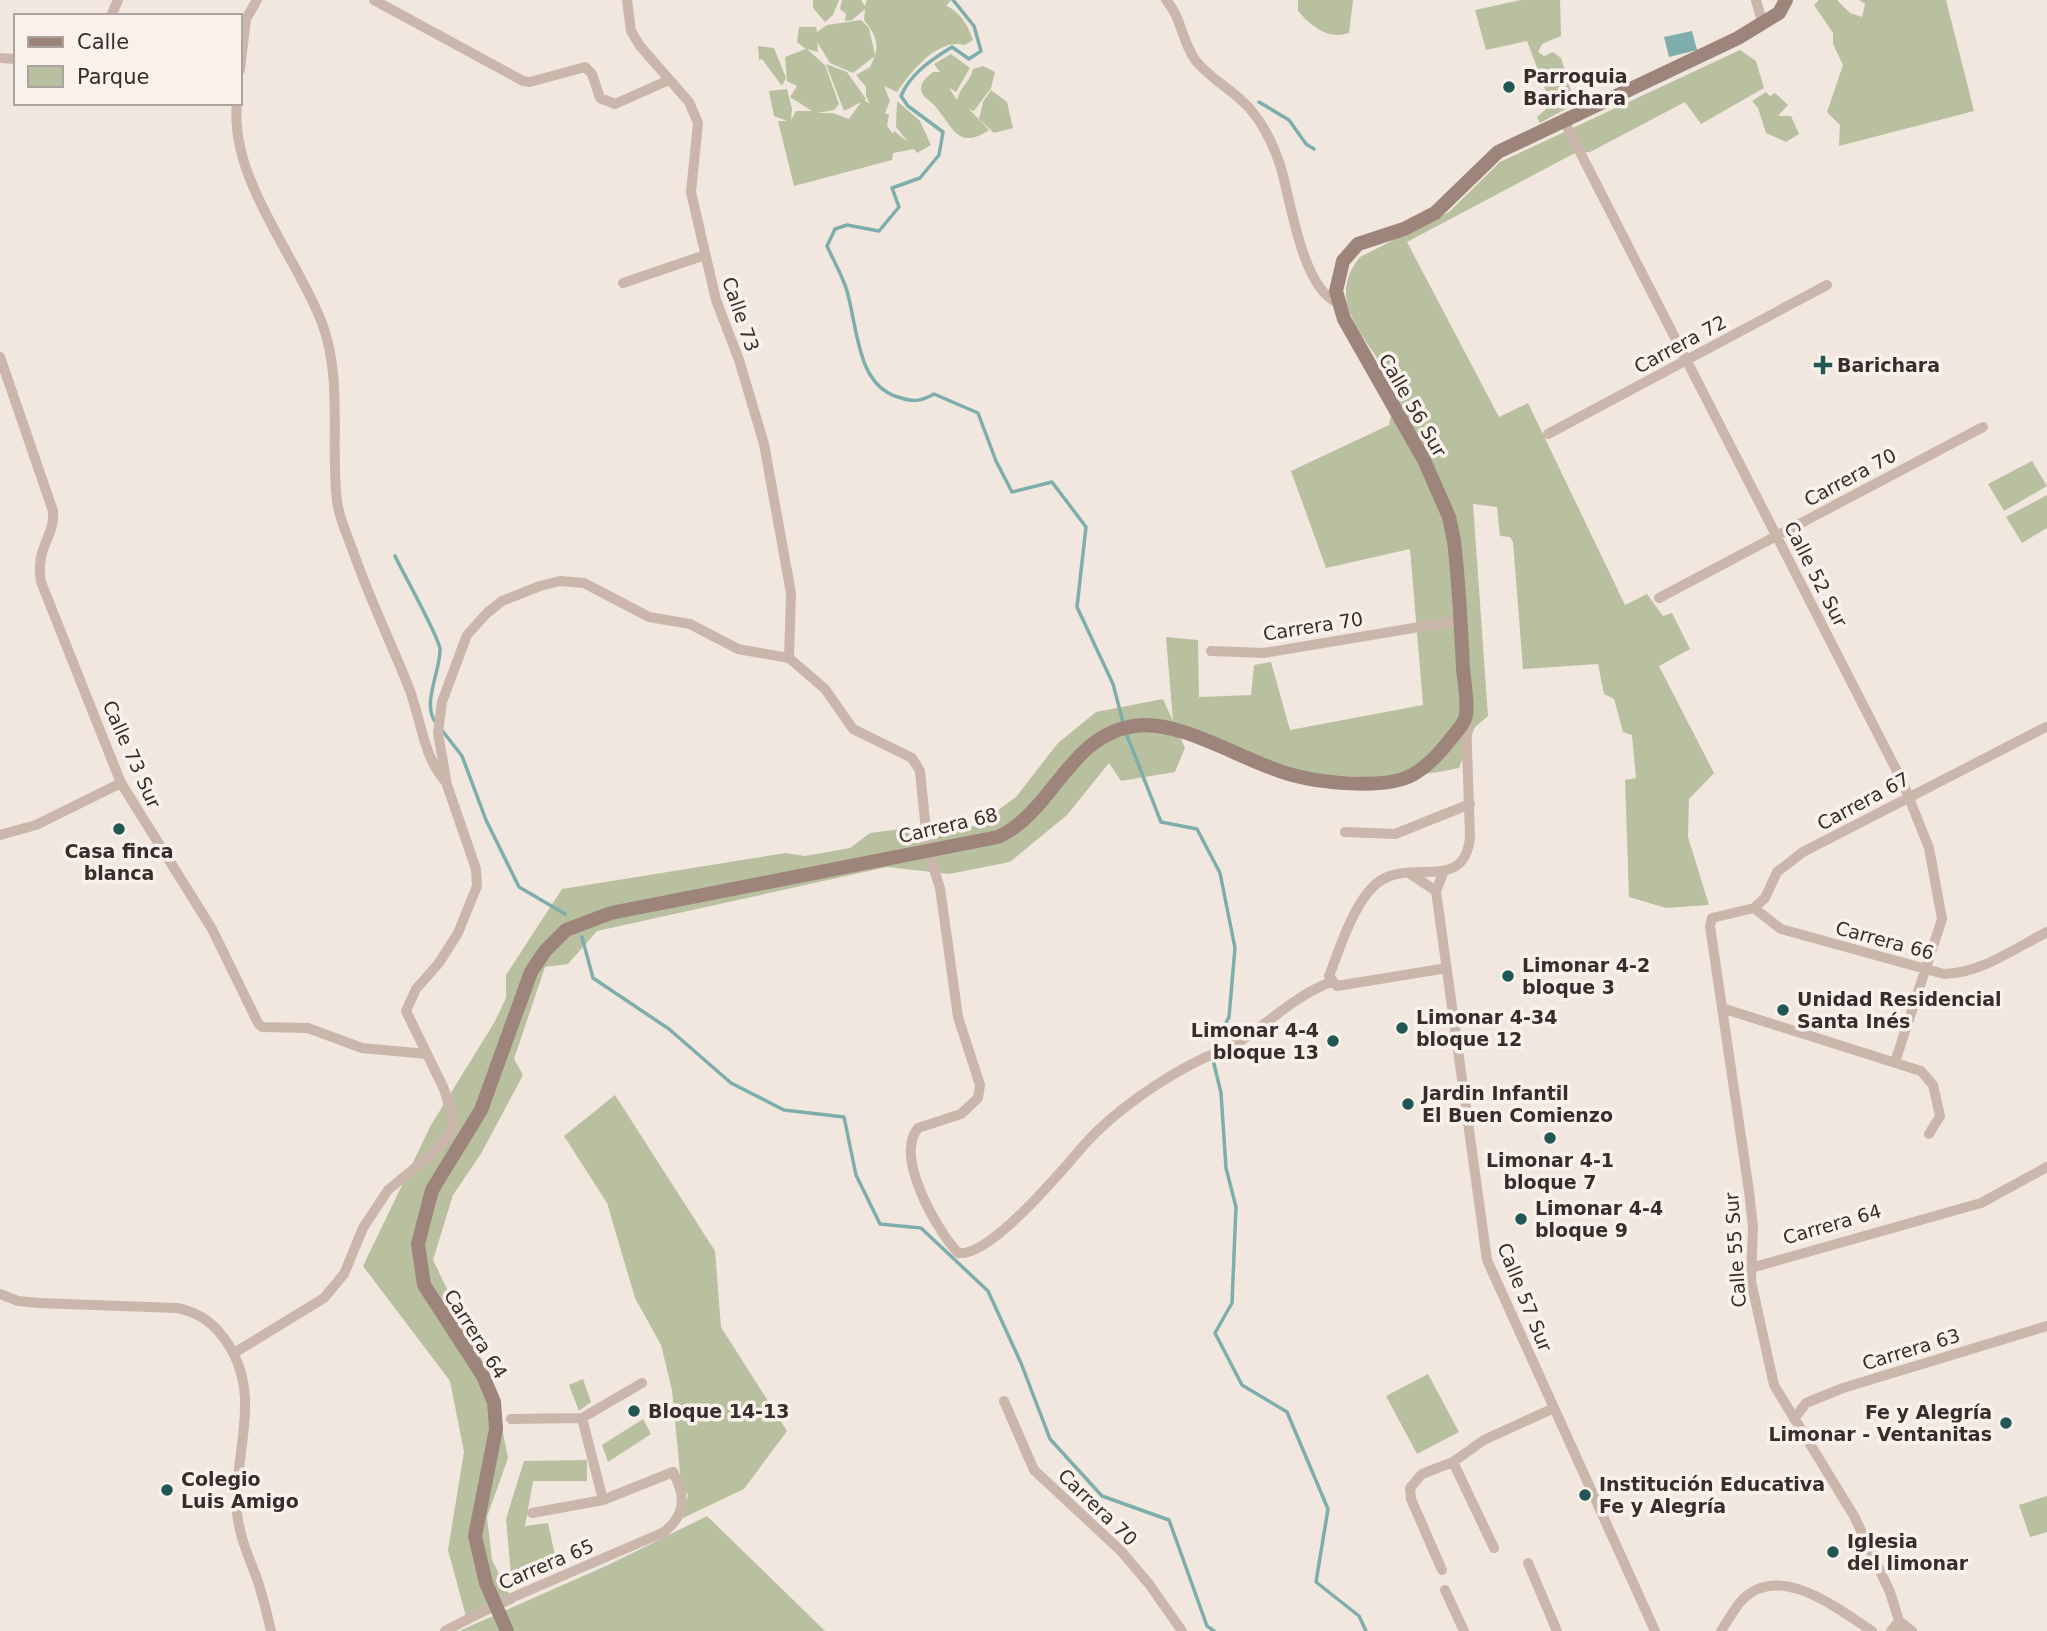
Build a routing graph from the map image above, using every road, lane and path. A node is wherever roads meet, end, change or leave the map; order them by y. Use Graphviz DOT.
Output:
graph roads {
  1 [pos="257,0"];
  2 [pos="374,0"];
  3 [pos="627,0"];
  4 [pos="1166,0"];
  5 [pos="1756,0"];
  6 [pos="1786,0"];
  7 [pos="1763,24"];
  8 [pos="242,55"];
  9 [pos="669,80"];
  10 [pos="237,105"];
  11 [pos="1564,121"];
  12 [pos="705,256"];
  13 [pos="623,283"];
  14 [pos="1827,285"];
  15 [pos="1338,303"];
  16 [pos="0,357"];
  17 [pos="1687,360"];
  18 [pos="1983,427"];
  19 [pos="1548,434"];
  20 [pos="1776,536"];
  21 [pos="1659,598"];
  22 [pos="1461,620"];
  23 [pos="1211,651"];
  24 [pos="789,658"];
  25 [pos="1466,717"];
  26 [pos="2046,727"];
  27 [pos="121,783"];
  28 [pos="447,785"];
  29 [pos="1909,796"];
  30 [pos="1470,804"];
  31 [pos="1345,832"];
  32 [pos="0,835"];
  33 [pos="928,851"];
  34 [pos="1444,871"];
  35 [pos="1409,872"];
  36 [pos="1436,891"];
  37 [pos="1754,908"];
  38 [pos="2047,932"];
  39 [pos="1447,968"];
  40 [pos="1926,971"];
  41 [pos="1331,982"];
  42 [pos="1724,1009"];
  43 [pos="427,1054"];
  44 [pos="1895,1062"];
  45 [pos="499,1069"];
  46 [pos="1929,1134"];
  47 [pos="2047,1167"];
  48 [pos="1751,1268"];
  49 [pos="0,1294"];
  50 [pos="2047,1326"];
  51 [pos="234,1353"];
  52 [pos="642,1383"];
  53 [pos="1004,1401"];
  54 [pos="1554,1408"];
  55 [pos="582,1418"];
  56 [pos="511,1419"];
  57 [pos="1794,1419"];
  58 [pos="1453,1462"];
  59 [pos="603,1500"];
  60 [pos="532,1513"];
  61 [pos="1494,1548"];
  62 [pos="1528,1563"];
  63 [pos="1442,1570"];
  64 [pos="1445,1590"];
  65 [pos="495,1605"];
  66 [pos="1901,1626"];
  67 [pos="271,1631"];
  68 [pos="444,1631"];
  69 [pos="507,1631"];
  70 [pos="1182,1631"];
  71 [pos="1464,1631"];
  72 [pos="1557,1631"];
  73 [pos="1655,1631"];
  74 [pos="1721,1631"];
  75 [pos="1872,1631"];
  76 [pos="1891,1631"];
  77 [pos="1912,1631"];
  1 -- 8 [label="street"];
  2 -- 9 [label="street"];
  3 -- 9 [label="street, Calle 73"];
  4 -- 15 [label="street, Calle 56 Sur"];
  5 -- 7 [label="street"];
  6 -- 7 [label="street"];
  7 -- 11 [label="street"];
  9 -- 12 [label="street, Calle 73"];
  10 -- 28 [label="street"];
  11 -- 15 [label="street"];
  11 -- 17 [label="street, Calle 52 Sur"];
  12 -- 13 [label="street"];
  12 -- 24 [label="street, Calle 73"];
  14 -- 17 [label="street, Carrera 72"];
  15 -- 22 [label="street, Calle 56 Sur"];
  16 -- 27 [label="street, Calle 73 Sur"];
  17 -- 19 [label="street, Carrera 72"];
  17 -- 20 [label="street, Calle 52 Sur"];
  18 -- 20 [label="street, Carrera 70"];
  20 -- 21 [label="street, Carrera 70"];
  20 -- 29 [label="street, Calle 52 Sur"];
  22 -- 23 [label="street, Carrera 70"];
  22 -- 25 [label="street, Calle 56 Sur"];
  24 -- 28 [label="street"];
  24 -- 33 [label="street"];
  25 -- 30 [label="street, Calle 56 Sur"];
  25 -- 33 [label="street, Carrera 68"];
  26 -- 29 [label="street, Carrera 67"];
  27 -- 32 [label="street"];
  27 -- 43 [label="street, Calle 73 Sur"];
  28 -- 43 [label="street"];
  29 -- 37 [label="street, Carrera 67"];
  29 -- 40 [label="street, Calle 52 Sur"];
  30 -- 31 [label="street"];
  30 -- 34 [label="street, Calle 56 Sur"];
  33 -- 41 [label="street"];
  33 -- 45 [label="street, Carrera 68"];
  34 -- 35 [label="street"];
  34 -- 36 [label="street, Calle 57 Sur"];
  35 -- 36 [label="street"];
  35 -- 41 [label="street"];
  36 -- 39 [label="street, Calle 57 Sur"];
  37 -- 40 [label="street, Carrera 66"];
  37 -- 42 [label="street, Calle 55 Sur"];
  38 -- 40 [label="street, Carrera 66"];
  39 -- 41 [label="street"];
  39 -- 54 [label="street, Calle 57 Sur"];
  40 -- 44 [label="street, Calle 52 Sur"];
  42 -- 44 [label="street"];
  42 -- 48 [label="street, Calle 55 Sur"];
  43 -- 51 [label="street"];
  44 -- 46 [label="street"];
  45 -- 65 [label="street, Carrera 64"];
  47 -- 48 [label="street, Carrera 64"];
  48 -- 57 [label="street, Calle 55 Sur"];
  49 -- 51 [label="street"];
  50 -- 57 [label="street, Carrera 63"];
  51 -- 67 [label="street"];
  52 -- 55 [label="street"];
  53 -- 70 [label="street, Carrera 70"];
  54 -- 58 [label="street"];
  54 -- 73 [label="street, Calle 57 Sur"];
  55 -- 56 [label="street"];
  55 -- 59 [label="street"];
  57 -- 66 [label="street, Calle 55 Sur"];
  58 -- 61 [label="street"];
  58 -- 63 [label="street"];
  59 -- 60 [label="street"];
  59 -- 65 [label="street, Carrera 65"];
  62 -- 72 [label="street"];
  64 -- 71 [label="street"];
  65 -- 68 [label="street, Carrera 65"];
  65 -- 69 [label="street, Carrera 64"];
  66 -- 76 [label="street"];
  66 -- 77 [label="street"];
  74 -- 75 [label="street"];
}
